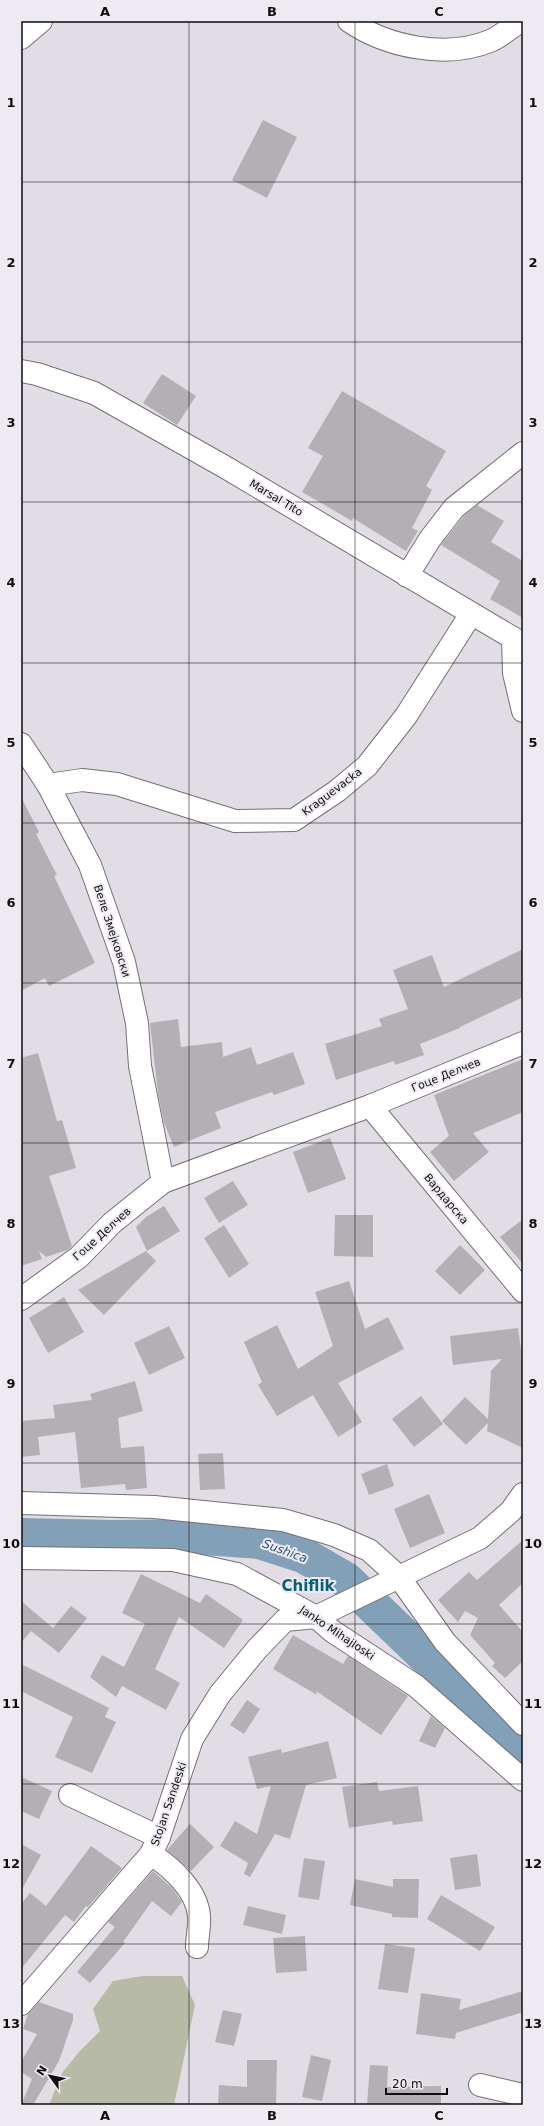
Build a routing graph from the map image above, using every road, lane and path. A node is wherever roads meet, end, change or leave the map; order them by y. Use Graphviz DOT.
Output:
graph roads {
  1 [pos="41,21"];
  2 [pos="349,21"];
  3 [pos="520,21"];
  4 [pos="21,38"];
  5 [pos="21,371"];
  6 [pos="523,453"];
  7 [pos="407,576"];
  8 [pos="471,614"];
  9 [pos="518,642"];
  10 [pos="523,711"];
  11 [pos="21,744"];
  12 [pos="48,785"];
  13 [pos="523,1043"];
  14 [pos="370,1106"];
  15 [pos="163,1182"];
  16 [pos="523,1291"];
  17 [pos="21,1299"];
  18 [pos="523,1494"];
  19 [pos="21,1503"];
  20 [pos="21,1558"];
  21 [pos="399,1577"];
  22 [pos="316,1617"];
  23 [pos="523,1724"];
  24 [pos="523,1780"];
  25 [pos="70,1795"];
  26 [pos="155,1845"];
  27 [pos="197,1947"];
  28 [pos="21,2004"];
  29 [pos="480,2085"];
  30 [pos="523,2095"];
  1 -- 4 [label="street"];
  2 -- 3 [label="street"];
  5 -- 7 [label="street, Marsal Tito"];
  6 -- 7 [label="street"];
  7 -- 8 [label="street, Marsal Tito"];
  8 -- 9 [label="street, Marsal Tito"];
  8 -- 12 [label="street, Kraguevacka"];
  9 -- 10 [label="street"];
  11 -- 12 [label="street, Веле Змејковски"];
  12 -- 15 [label="street, Веле Змејковски"];
  13 -- 14 [label="street, Гоце Делчев"];
  14 -- 15 [label="street, Гоце Делчев"];
  14 -- 16 [label="street, Вардарска"];
  15 -- 17 [label="street, Гоце Делчев"];
  18 -- 21 [label="street"];
  19 -- 21 [label="street"];
  20 -- 22 [label="street, Janko Mihajloski"];
  21 -- 22 [label="street"];
  21 -- 23 [label="street"];
  22 -- 24 [label="street, Janko Mihajloski"];
  22 -- 26 [label="street, Stojan Sandeski"];
  25 -- 26 [label="street"];
  26 -- 27 [label="street"];
  26 -- 28 [label="street, Stojan Sandeski"];
  29 -- 30 [label="street"];
}
